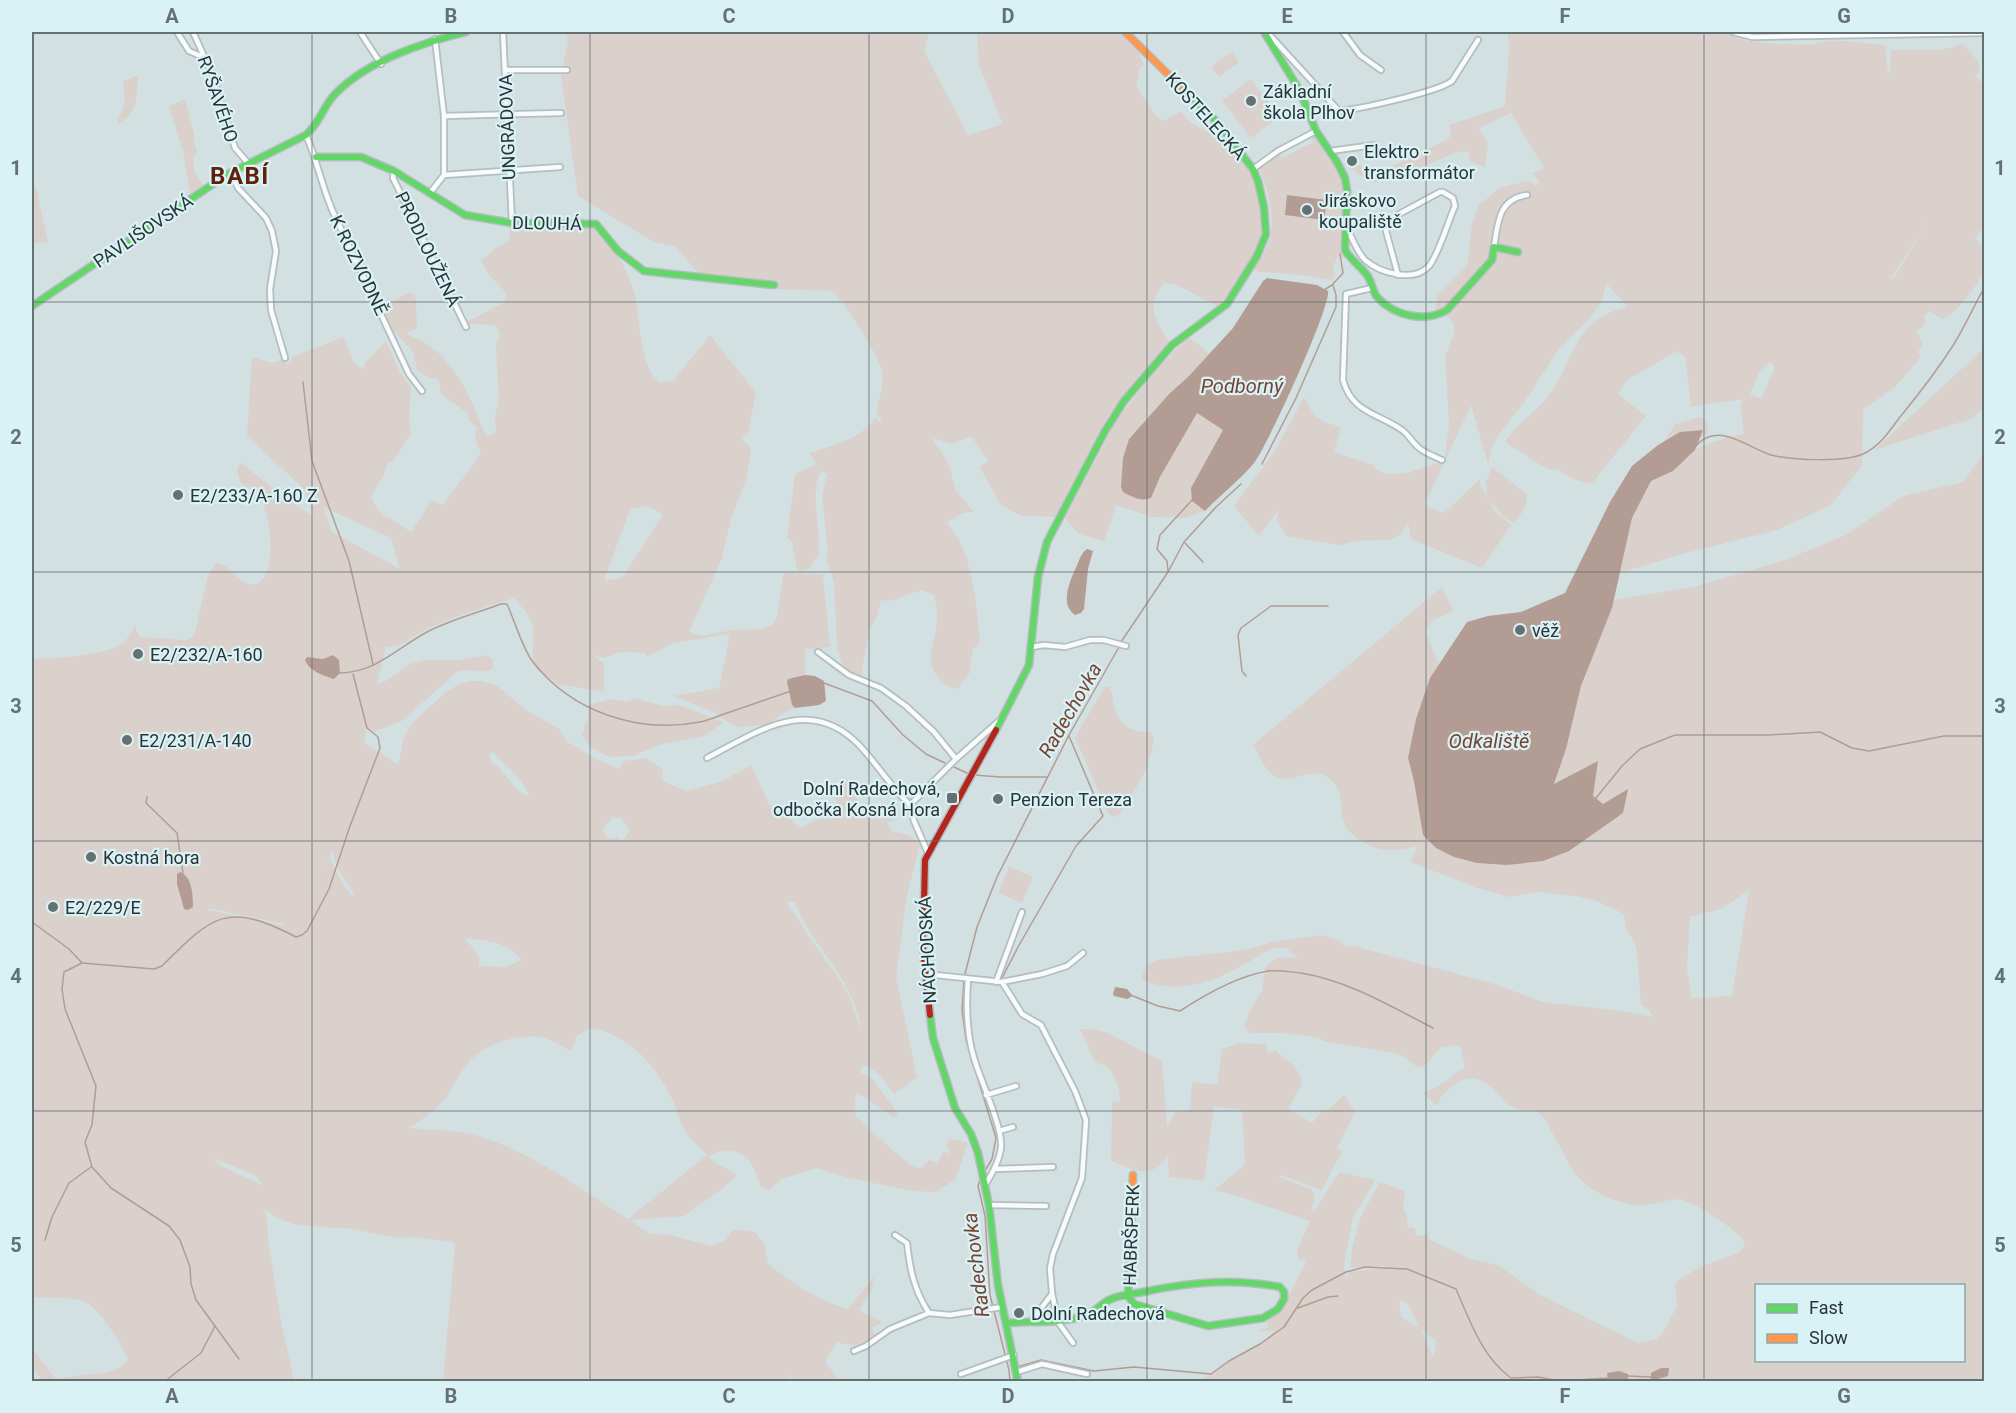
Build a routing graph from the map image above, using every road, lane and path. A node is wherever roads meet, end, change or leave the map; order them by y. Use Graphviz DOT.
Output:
graph roads {
  1 [pos="177,32"];
  2 [pos="193,32"];
  3 [pos="360,32"];
  4 [pos="466,32"];
  5 [pos="503,32"];
  6 [pos="1125,32"];
  7 [pos="1266,32"];
  8 [pos="1343,32"];
  9 [pos="1733,32"];
  10 [pos="1984,33"];
  11 [pos="444,34"];
  12 [pos="435,39"];
  13 [pos="1478,40"];
  14 [pos="205,58"];
  15 [pos="381,64"];
  16 [pos="505,70"];
  17 [pos="567,70"];
  18 [pos="1381,70"];
  19 [pos="561,113"];
  20 [pos="508,115"];
  21 [pos="444,116"];
  22 [pos="1316,131"];
  23 [pos="306,135"];
  24 [pos="1374,145"];
  25 [pos="1330,151"];
  26 [pos="316,157"];
  27 [pos="248,163"];
  28 [pos="560,167"];
  29 [pos="509,169"];
  30 [pos="1253,169"];
  31 [pos="394,171"];
  32 [pos="231,172"];
  33 [pos="444,175"];
  34 [pos="430,193"];
  35 [pos="1527,195"];
  36 [pos="512,223"];
  37 [pos="1346,225"];
  38 [pos="1494,247"];
  39 [pos="1518,252"];
  40 [pos="1398,275"];
  41 [pos="774,285"];
  42 [pos="1372,288"];
  43 [pos="32,306"];
  44 [pos="466,327"];
  45 [pos="285,358"];
  46 [pos="422,391"];
  47 [pos="1442,460"];
  48 [pos="1050,535"];
  49 [pos="1125,646"];
  50 [pos="1032,647"];
  51 [pos="818,652"];
  52 [pos="1002,718"];
  53 [pos="706,758"];
  54 [pos="956,759"];
  55 [pos="910,805"];
  56 [pos="928,853"];
  57 [pos="1022,912"];
  58 [pos="1083,953"];
  59 [pos="926,974"];
  60 [pos="968,979"];
  61 [pos="999,982"];
  62 [pos="1016,1086"];
  63 [pos="986,1095"];
  64 [pos="1013,1127"];
  65 [pos="999,1131"];
  66 [pos="1053,1167"];
  67 [pos="994,1169"];
  68 [pos="1133,1174"];
  69 [pos="985,1185"];
  70 [pos="989,1205"];
  71 [pos="1046,1206"];
  72 [pos="895,1235"];
  73 [pos="1052,1293"];
  74 [pos="1128,1296"];
  75 [pos="1002,1307"];
  76 [pos="929,1313"];
  77 [pos="1032,1320"];
  78 [pos="1058,1322"];
  79 [pos="1006,1323"];
  80 [pos="1074,1343"];
  81 [pos="854,1351"];
  82 [pos="1014,1355"];
  83 [pos="1017,1372"];
  84 [pos="961,1374"];
  85 [pos="1087,1374"];
  86 [pos="1018,1382"];
  1 -- 14 [label="street"];
  2 -- 14 [label="street, RYŠAVÉHO"];
  3 -- 15 [label="street"];
  4 -- 11 [label="street, PAVLIŠOVSKÁ"];
  5 -- 16 [label="street, UNGRÁDOVA"];
  6 -- 30 [label="street, KOSTELECKÁ"];
  7 -- 13 [label="street"];
  7 -- 22 [label="street"];
  8 -- 18 [label="street"];
  9 -- 10 [label="street"];
  11 -- 12 [label="street, PAVLIŠOVSKÁ"];
  12 -- 15 [label="street, PAVLIŠOVSKÁ"];
  12 -- 21 [label="street"];
  14 -- 27 [label="street, RYŠAVÉHO"];
  15 -- 23 [label="street, PAVLIŠOVSKÁ"];
  16 -- 17 [label="street"];
  16 -- 20 [label="street, UNGRÁDOVA"];
  19 -- 20 [label="street"];
  20 -- 21 [label="street"];
  20 -- 29 [label="street, UNGRÁDOVA"];
  21 -- 33 [label="street"];
  22 -- 25 [label="street"];
  22 -- 30 [label="street"];
  23 -- 26 [label="street, K ROZVODNĚ"];
  23 -- 27 [label="street, PAVLIŠOVSKÁ"];
  24 -- 25 [label="street"];
  25 -- 37 [label="street"];
  26 -- 31 [label="street, DLOUHÁ"];
  26 -- 46 [label="street, K ROZVODNĚ"];
  27 -- 32 [label="street, PAVLIŠOVSKÁ"];
  28 -- 29 [label="street"];
  29 -- 33 [label="street"];
  29 -- 36 [label="street, UNGRÁDOVA"];
  30 -- 48 [label="street, KOSTELECKÁ"];
  31 -- 34 [label="street, DLOUHÁ"];
  31 -- 44 [label="street, PRODLOUŽENÁ"];
  32 -- 43 [label="street, PAVLIŠOVSKÁ"];
  32 -- 45 [label="street"];
  33 -- 34 [label="street"];
  34 -- 36 [label="street, DLOUHÁ"];
  35 -- 38 [label="street"];
  36 -- 41 [label="street, DLOUHÁ"];
  37 -- 40 [label="street"];
  37 -- 42 [label="street"];
  38 -- 39 [label="street"];
  38 -- 42 [label="street"];
  40 -- 40 [label="street"];
  42 -- 47 [label="street"];
  48 -- 50 [label="street, NÁCHODSKÁ"];
  49 -- 50 [label="street"];
  50 -- 52 [label="street, NÁCHODSKÁ"];
  51 -- 54 [label="street"];
  52 -- 54 [label="street"];
  52 -- 56 [label="street, NÁCHODSKÁ"];
  53 -- 55 [label="street"];
  54 -- 55 [label="street"];
  55 -- 56 [label="street"];
  56 -- 59 [label="street, NÁCHODSKÁ"];
  57 -- 61 [label="street"];
  58 -- 61 [label="street"];
  59 -- 60 [label="street"];
  59 -- 69 [label="street, NÁCHODSKÁ"];
  60 -- 61 [label="street"];
  60 -- 63 [label="street"];
  61 -- 73 [label="street"];
  62 -- 63 [label="street"];
  63 -- 65 [label="street"];
  64 -- 65 [label="street"];
  65 -- 67 [label="street"];
  66 -- 67 [label="street"];
  67 -- 69 [label="street"];
  68 -- 74 [label="street, HABRŠPERK"];
  69 -- 70 [label="street, NÁCHODSKÁ"];
  70 -- 71 [label="street"];
  70 -- 75 [label="street, NÁCHODSKÁ"];
  72 -- 76 [label="street"];
  73 -- 77 [label="street"];
  73 -- 78 [label="street"];
  74 -- 74 [label="street, HABRŠPERK"];
  74 -- 78 [label="street, HABRŠPERK"];
  75 -- 76 [label="street"];
  75 -- 79 [label="street, NÁCHODSKÁ"];
  76 -- 81 [label="street"];
  77 -- 78 [label="street, HABRŠPERK"];
  77 -- 79 [label="street, HABRŠPERK"];
  78 -- 80 [label="street"];
  79 -- 82 [label="street, NÁCHODSKÁ"];
  82 -- 83 [label="street, NÁCHODSKÁ"];
  82 -- 84 [label="street"];
  83 -- 85 [label="street"];
  83 -- 86 [label="street, NÁCHODSKÁ"];
}
